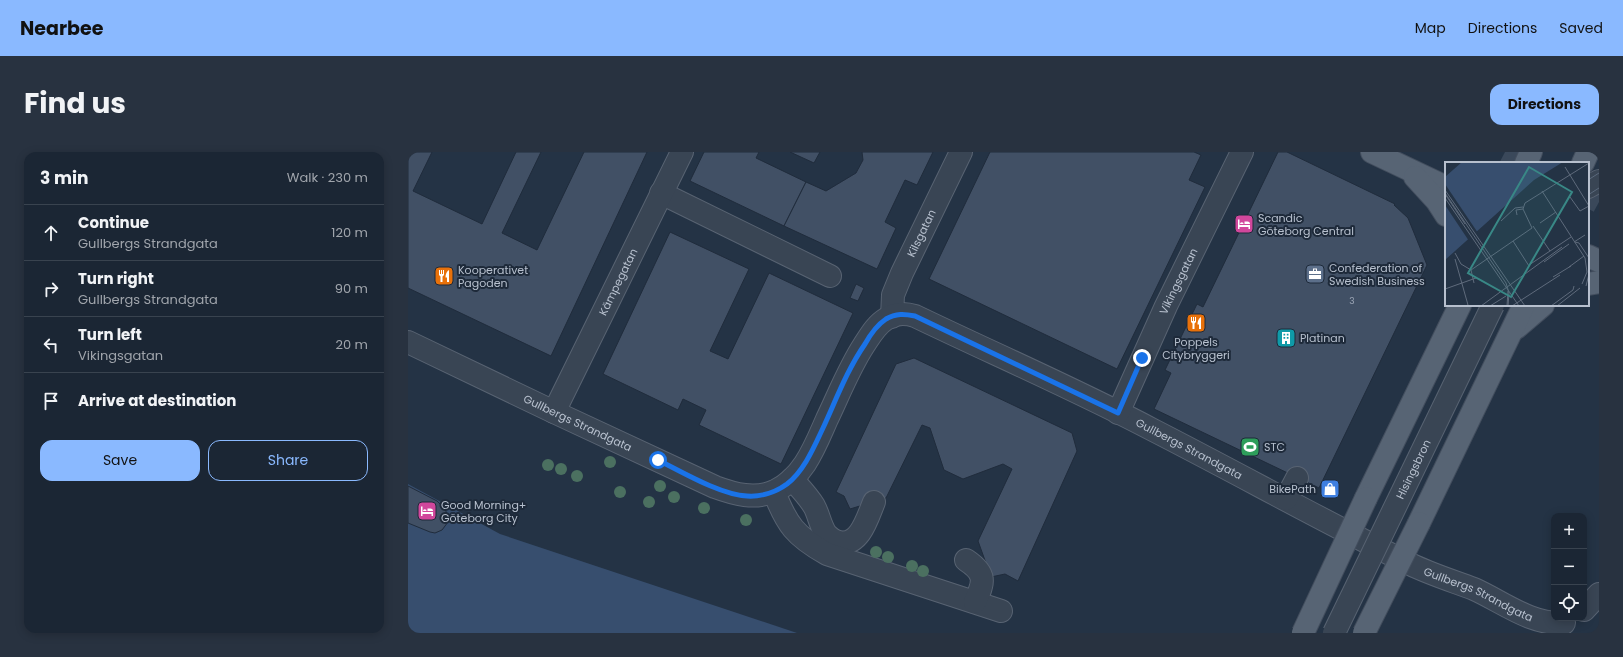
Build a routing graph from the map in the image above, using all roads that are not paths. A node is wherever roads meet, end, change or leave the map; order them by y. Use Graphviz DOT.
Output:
graph roads {
  1 [pos="682,152"];
  2 [pos="961,152"];
  3 [pos="1372,152"];
  4 [pos="1531,152"];
  5 [pos="1588,152"];
  6 [pos="1238,154"];
  7 [pos="1526,162"];
  8 [pos="1584,162"];
  9 [pos="1406,167"];
  10 [pos="1599,181"];
  11 [pos="1445,186"];
  12 [pos="1589,186"];
  13 [pos="661,192"];
  14 [pos="1445,212"];
  15 [pos="1589,257"];
  16 [pos="1599,262"];
  17 [pos="830,276"];
  18 [pos="1599,282"];
  19 [pos="1589,284"];
  20 [pos="1460,306"];
  21 [pos="1493,306"];
  22 [pos="1524,306"];
  23 [pos="1542,306"];
  24 [pos="892,317"];
  25 [pos="1510,335"];
  26 [pos="408,342"];
  27 [pos="554,412"];
  28 [pos="1118,413"];
  29 [pos="1297,478"];
  30 [pos="792,479"];
  31 [pos="774,492"];
  32 [pos="1286,499"];
  33 [pos="874,502"];
  34 [pos="966,560"];
  35 [pos="1599,594"];
  36 [pos="975,602"];
  37 [pos="1587,607"];
  38 [pos="1001,611"];
  39 [pos="1567,625"];
  40 [pos="1303,633"];
  41 [pos="1334,633"];
  42 [pos="1364,633"];
  1 -- 13 [label="street, Kämpegatan"];
  2 -- 24 [label="street, Kilsgatan"];
  3 -- 9 [label="main road"];
  4 -- 7 [label="main road"];
  5 -- 8 [label="main road"];
  6 -- 28 [label="street, Vikingsgatan"];
  9 -- 11 [label="main road"];
  9 -- 14 [label="main road"];
  10 -- 12 [label="street"];
  13 -- 17 [label="street"];
  13 -- 27 [label="street, Kämpegatan"];
  15 -- 16 [label="main road"];
  18 -- 19 [label="main road"];
  20 -- 40 [label="main road, bridge"];
  21 -- 41 [label="street, Hisingsbron, bridge"];
  22 -- 25 [label="main road"];
  23 -- 25 [label="main road"];
  24 -- 28 [label="street, Gullbergs Strandgata"];
  24 -- 30 [label="street, Gullbergs Strandgata"];
  25 -- 42 [label="main road, bridge"];
  26 -- 27 [label="street, Gullbergs Strandgata"];
  27 -- 31 [label="street, Gullbergs Strandgata"];
  28 -- 32 [label="street, Gullbergs Strandgata"];
  29 -- 32 [label="street"];
  30 -- 31 [label="street, Gullbergs Strandgata"];
  30 -- 33 [label="street"];
  31 -- 36 [label="street"];
  32 -- 39 [label="street, Gullbergs Strandgata"];
  34 -- 36 [label="street"];
  35 -- 37 [label="street"];
  36 -- 38 [label="street"];
}
